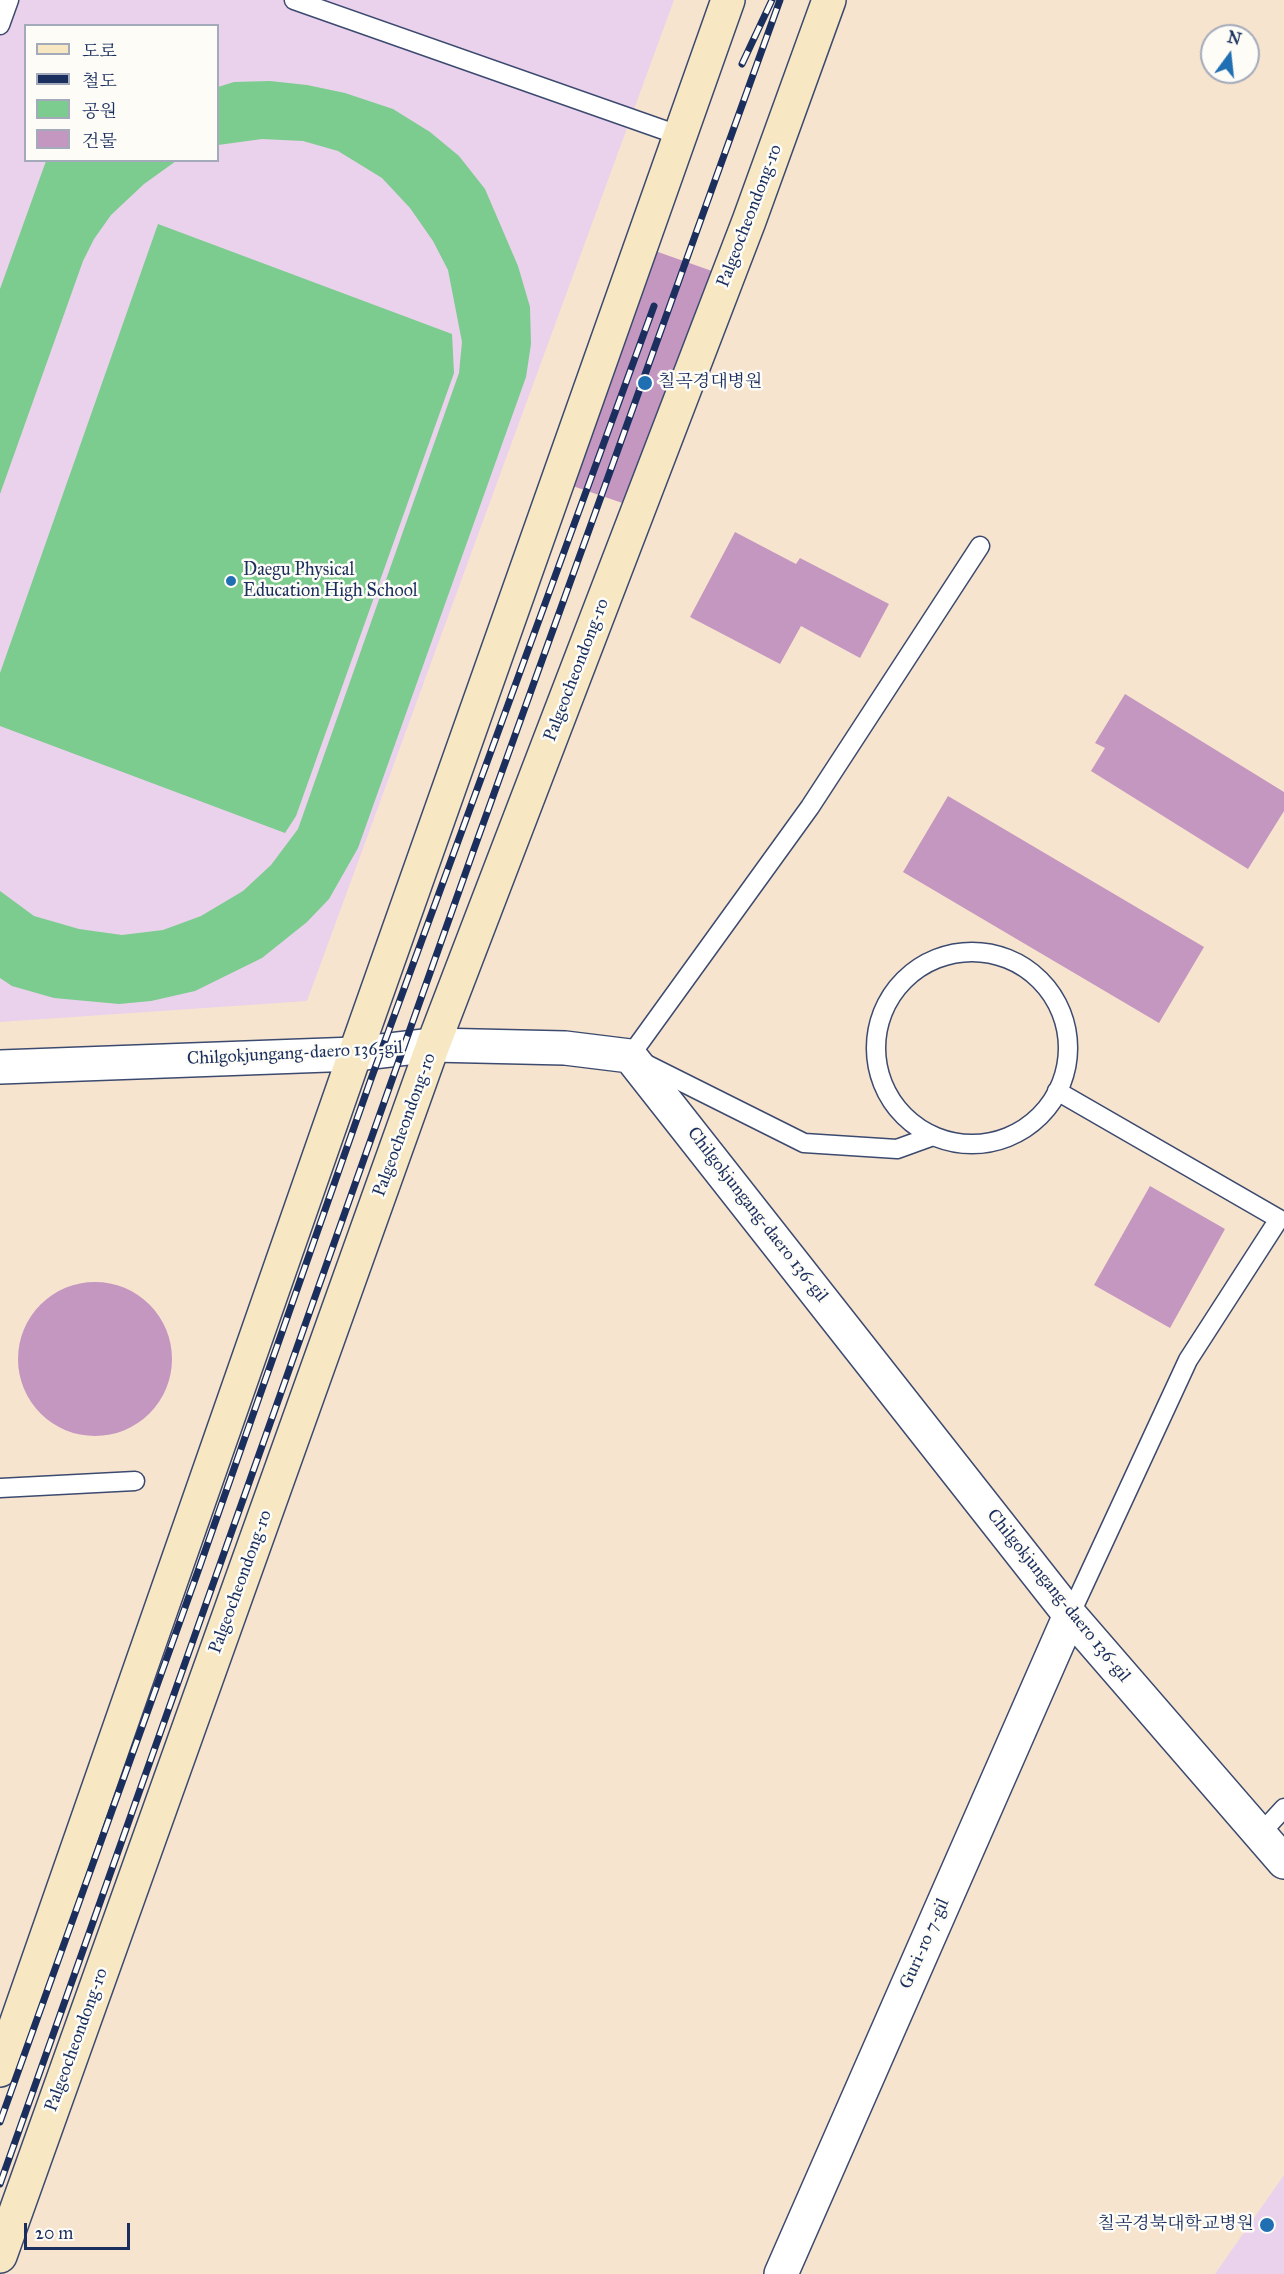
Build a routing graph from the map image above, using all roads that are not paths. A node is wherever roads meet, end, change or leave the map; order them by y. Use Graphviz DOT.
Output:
graph roads {
  1 [pos="9,0"];
  2 [pos="294,0"];
  3 [pos="728,0"];
  4 [pos="829,0"];
  5 [pos="0,25"];
  6 [pos="681,136"];
  7 [pos="980,546"];
  8 [pos="434,1045"];
  9 [pos="355,1054"];
  10 [pos="630,1056"];
  11 [pos="0,1067"];
  12 [pos="1057,1091"];
  13 [pos="933,1136"];
  14 [pos="135,1481"];
  15 [pos="0,1488"];
  16 [pos="1070,1615"];
  17 [pos="1284,1808"];
  18 [pos="1261,1833"];
  19 [pos="1284,1862"];
  20 [pos="0,2070"];
  21 [pos="0,2256"];
  22 [pos="781,2274"];
  1 -- 5 [label="lane"];
  2 -- 6 [label="lane"];
  3 -- 6 [label="street"];
  4 -- 8 [label="street, Palgeocheondong-ro"];
  6 -- 9 [label="street"];
  7 -- 10 [label="lane"];
  8 -- 9 [label="street, Chilgokjungang-daero 136-gil"];
  8 -- 10 [label="street, Chilgokjungang-daero 136-gil"];
  8 -- 21 [label="street, Palgeocheondong-ro"];
  9 -- 11 [label="street, Chilgokjungang-daero 136-gil"];
  9 -- 20 [label="street"];
  10 -- 13 [label="lane"];
  10 -- 16 [label="street, Chilgokjungang-daero 136-gil"];
  12 -- 13 [label="lane"];
  12 -- 13 [label="lane"];
  12 -- 16 [label="lane"];
  14 -- 15 [label="lane"];
  16 -- 18 [label="street, Chilgokjungang-daero 136-gil"];
  16 -- 22 [label="street, Guri-ro 7-gil"];
  17 -- 18 [label="lane"];
  18 -- 19 [label="street, Chilgokjungang-daero 136-gil"];
}
